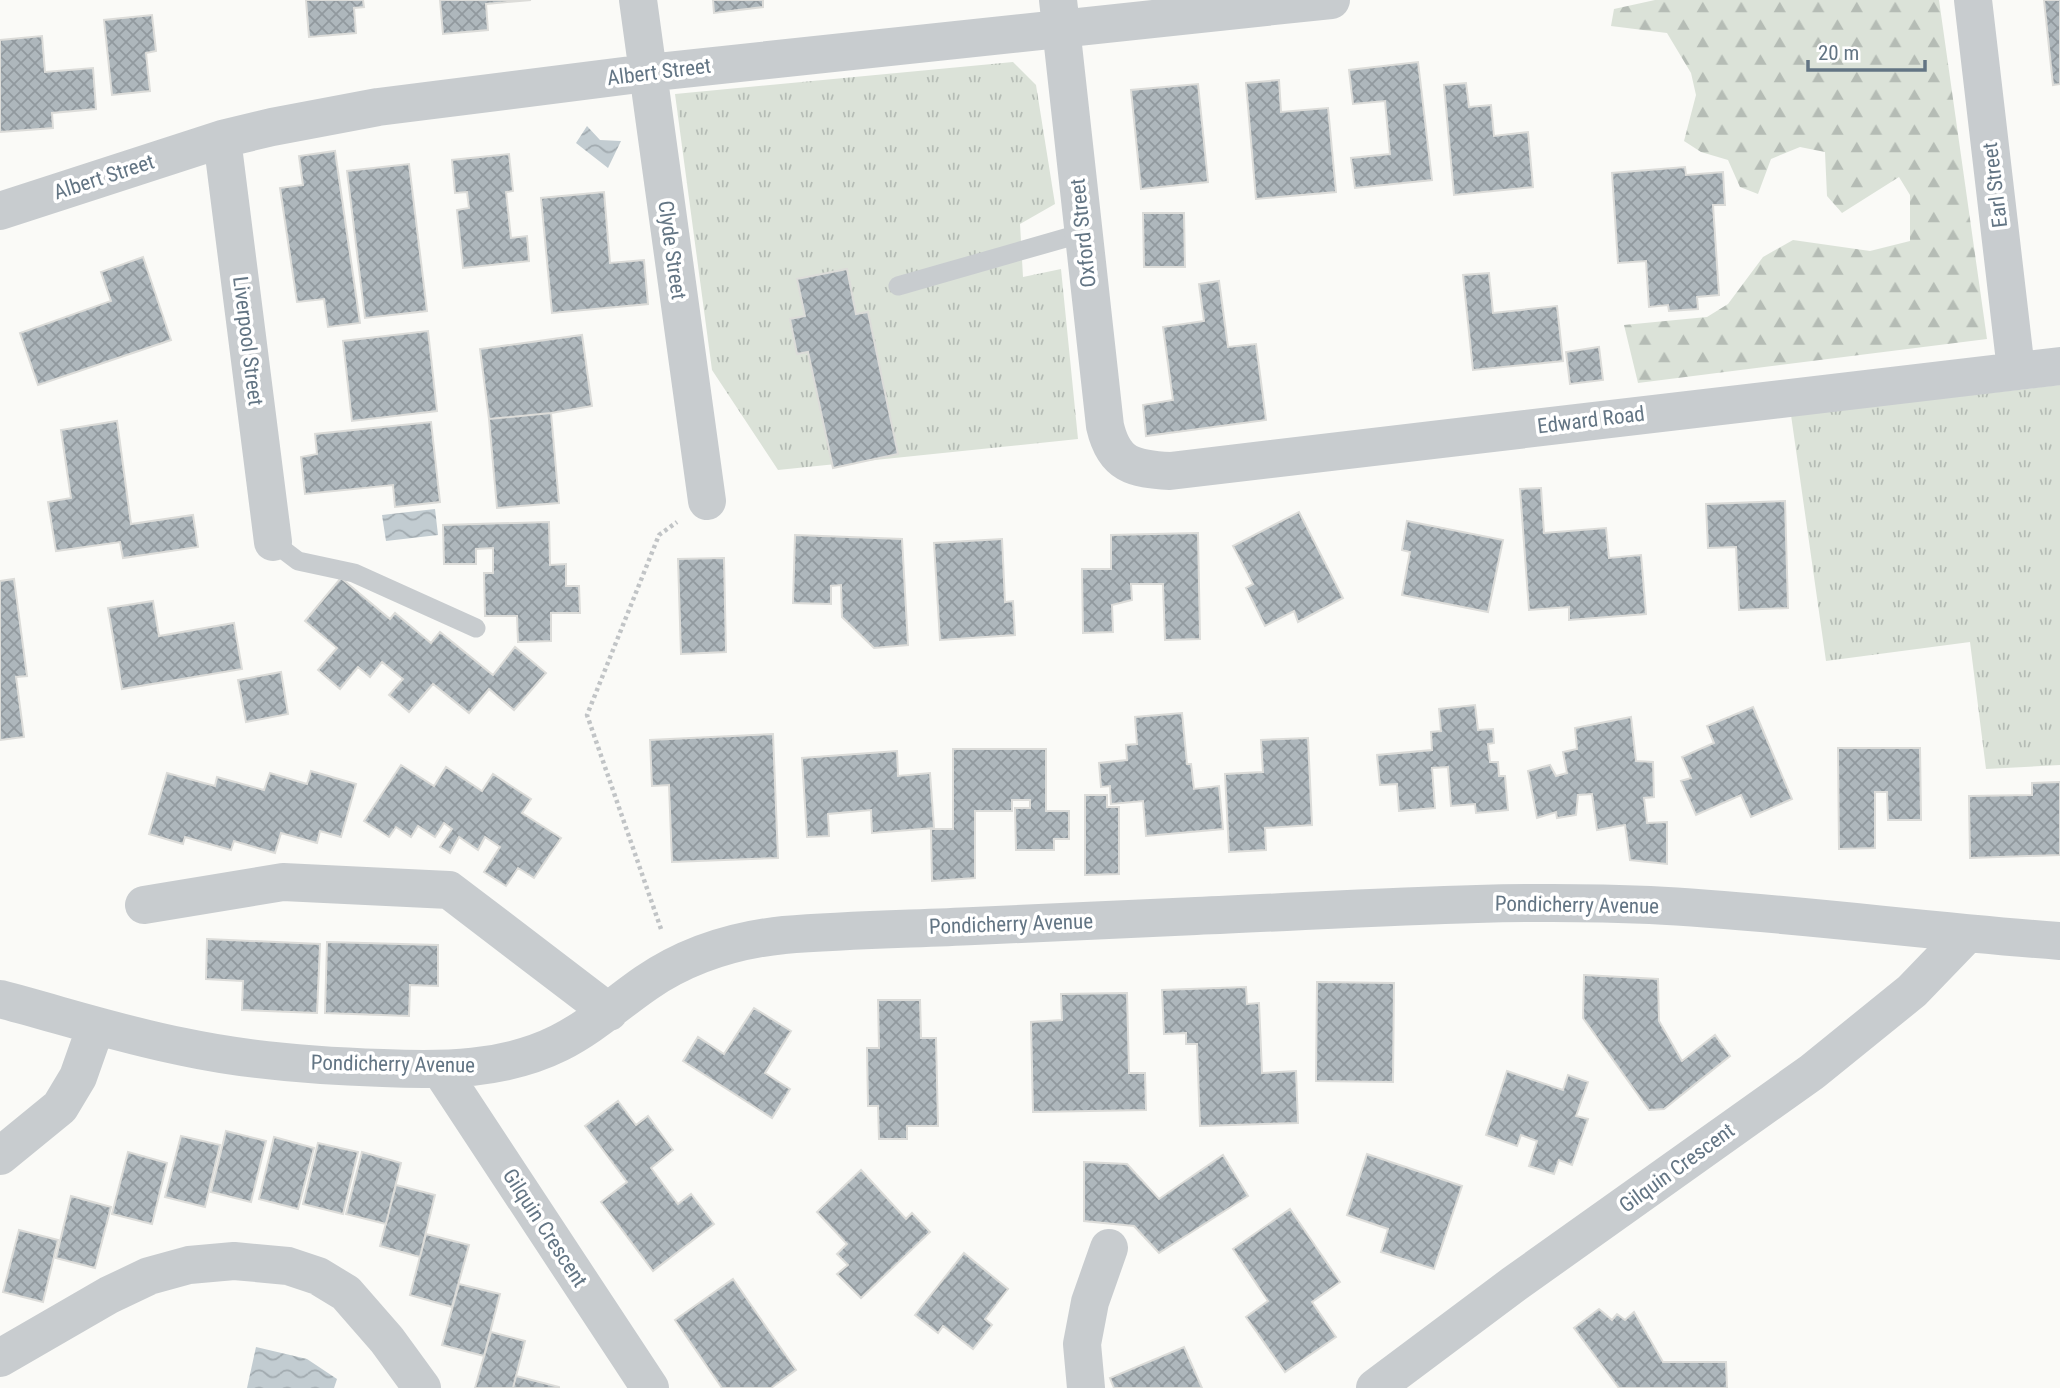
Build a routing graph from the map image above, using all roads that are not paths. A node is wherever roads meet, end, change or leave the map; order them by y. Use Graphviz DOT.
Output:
graph roads {
  1 [pos="638,0"];
  2 [pos="1331,0"];
  3 [pos="1973,0"];
  4 [pos="1059,14"];
  5 [pos="647,73"];
  6 [pos="222,139"];
  7 [pos="0,211"];
  8 [pos="1083,233"];
  9 [pos="898,286"];
  10 [pos="2060,366"];
  11 [pos="2016,370"];
  12 [pos="1123,461"];
  13 [pos="707,501"];
  14 [pos="273,542"];
  15 [pos="476,628"];
  16 [pos="144,905"];
  17 [pos="1967,934"];
  18 [pos="2060,941"];
  19 [pos="0,999"];
  20 [pos="609,1012"];
  21 [pos="96,1026"];
  22 [pos="440,1069"];
  23 [pos="0,1156"];
  24 [pos="1109,1248"];
  25 [pos="0,1358"];
  26 [pos="422,1388"];
  27 [pos="650,1388"];
  28 [pos="1086,1388"];
  29 [pos="1375,1388"];
  1 -- 5 [label="street, Clyde Street"];
  2 -- 4 [label="street, Albert Street"];
  3 -- 11 [label="street, Earl Street"];
  4 -- 5 [label="street, Albert Street"];
  4 -- 8 [label="street, Oxford Street"];
  5 -- 6 [label="street, Albert Street"];
  5 -- 13 [label="street, Clyde Street"];
  6 -- 7 [label="street, Albert Street"];
  6 -- 14 [label="street, Liverpool Street"];
  8 -- 9 [label="lane"];
  8 -- 12 [label="street, Oxford Street"];
  10 -- 11 [label="street, Edward Road"];
  11 -- 12 [label="street, Edward Road"];
  14 -- 15 [label="lane"];
  16 -- 20 [label="street"];
  17 -- 18 [label="street, Pondicherry Avenue"];
  17 -- 20 [label="street, Pondicherry Avenue"];
  17 -- 29 [label="street, Gilquin Crescent"];
  19 -- 21 [label="street, Pondicherry Avenue"];
  20 -- 22 [label="street, Pondicherry Avenue"];
  21 -- 22 [label="street, Pondicherry Avenue"];
  21 -- 23 [label="street"];
  22 -- 27 [label="street, Gilquin Crescent"];
  24 -- 28 [label="street"];
  25 -- 26 [label="street"];
}
